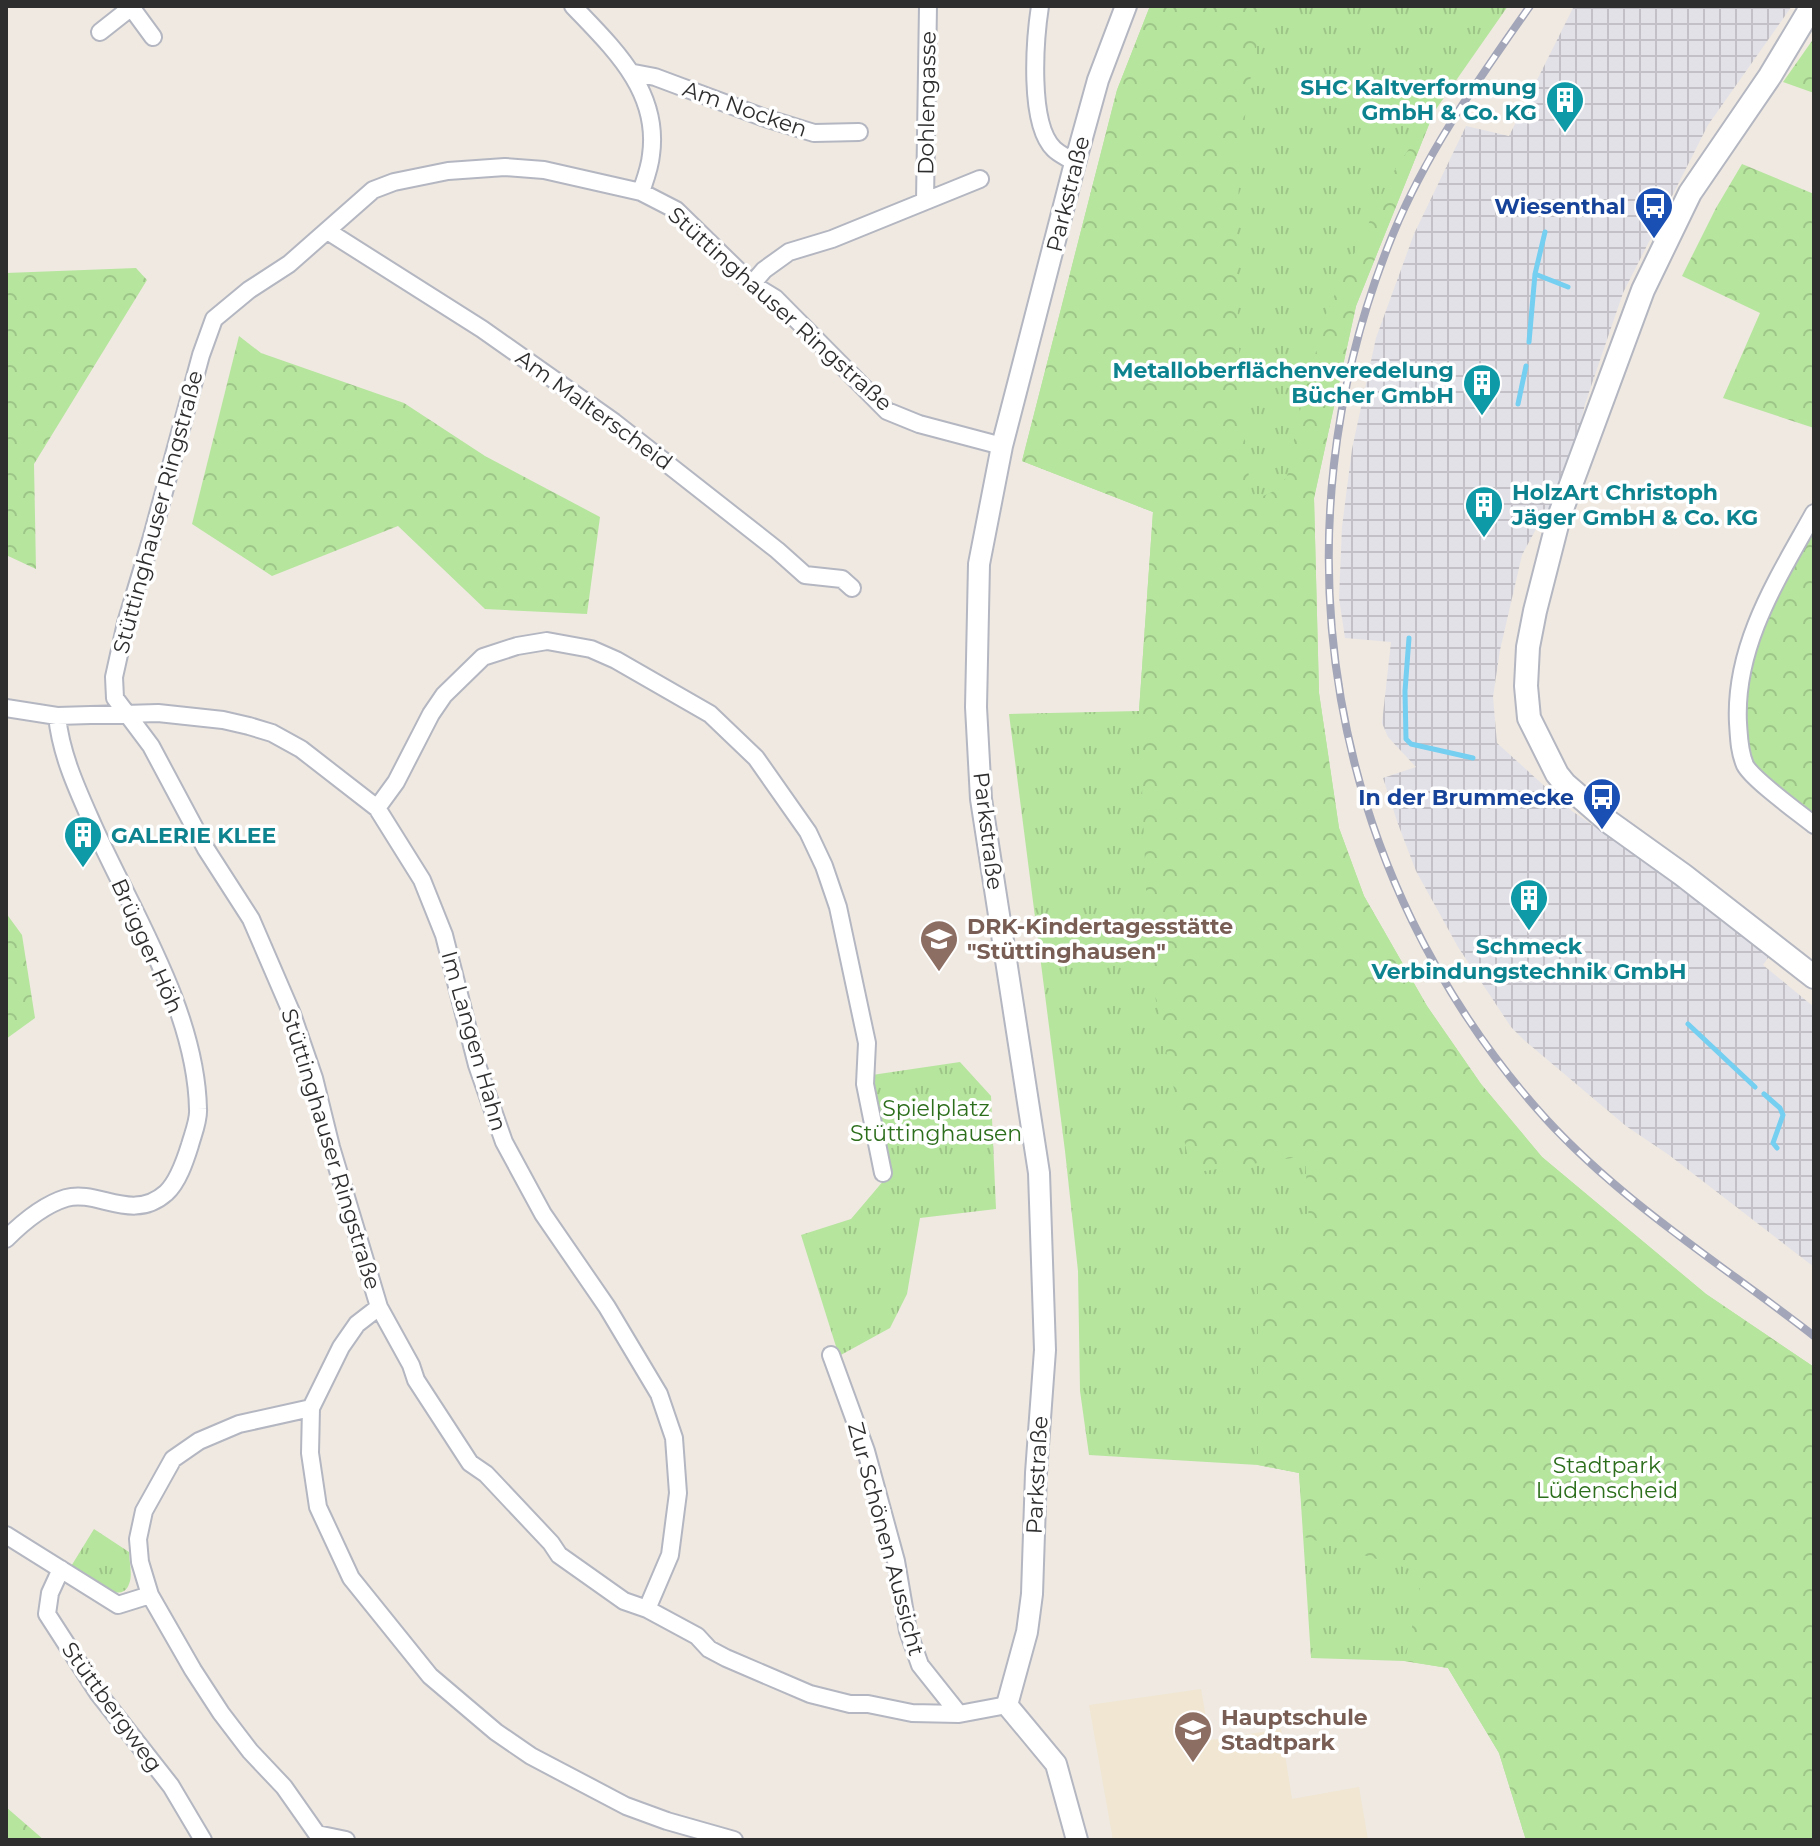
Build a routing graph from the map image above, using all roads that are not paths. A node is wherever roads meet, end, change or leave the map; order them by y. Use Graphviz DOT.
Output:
graph roads {
  1 [pos="132,6"];
  2 [pos="928,6"];
  3 [pos="1040,6"];
  4 [pos="1126,6"];
  5 [pos="1812,6"];
  6 [pos="576,7"];
  7 [pos="100,32"];
  8 [pos="153,37"];
  9 [pos="634,73"];
  10 [pos="859,132"];
  11 [pos="1075,163"];
  12 [pos="980,179"];
  13 [pos="641,192"];
  14 [pos="925,201"];
  15 [pos="329,232"];
  16 [pos="752,284"];
  17 [pos="1002,446"];
  18 [pos="1814,513"];
  19 [pos="852,588"];
  20 [pos="6,708"];
  21 [pos="129,715"];
  22 [pos="57,716"];
  23 [pos="377,808"];
  24 [pos="1814,825"];
  25 [pos="1814,977"];
  26 [pos="883,1173"];
  27 [pos="6,1239"];
  28 [pos="379,1307"];
  29 [pos="831,1355"];
  30 [pos="311,1408"];
  31 [pos="6,1535"];
  32 [pos="61,1569"];
  33 [pos="150,1595"];
  34 [pos="647,1609"];
  35 [pos="1007,1705"];
  36 [pos="959,1714"];
  37 [pos="203,1840"];
  38 [pos="346,1840"];
  39 [pos="734,1840"];
  40 [pos="1077,1840"];
  1 -- 7 [label="street"];
  1 -- 8 [label="street"];
  2 -- 14 [label="street, Dohlengasse"];
  3 -- 11 [label="street"];
  4 -- 11 [label="street, Parkstraße"];
  5 -- 25 [label="main road"];
  6 -- 9 [label="street"];
  9 -- 10 [label="street, Am Nocken"];
  9 -- 13 [label="street"];
  11 -- 17 [label="street, Parkstraße"];
  12 -- 14 [label="street, Dohlengasse"];
  13 -- 15 [label="street, Stüttinghauser Ringstraße"];
  13 -- 16 [label="street, Stüttinghauser Ringstraße"];
  14 -- 16 [label="street, Dohlengasse"];
  15 -- 19 [label="street, Am Malterscheid"];
  15 -- 21 [label="street, Stüttinghauser Ringstraße"];
  16 -- 17 [label="street, Stüttinghauser Ringstraße"];
  17 -- 35 [label="street, Parkstraße"];
  18 -- 24 [label="street"];
  20 -- 22 [label="street, Im Langen Hahn"];
  21 -- 22 [label="street, Im Langen Hahn"];
  21 -- 23 [label="street, Im Langen Hahn"];
  21 -- 28 [label="street, Stüttinghauser Ringstraße"];
  22 -- 27 [label="street, Brügger Höh"];
  23 -- 26 [label="street"];
  23 -- 34 [label="street, Im Langen Hahn"];
  28 -- 30 [label="street"];
  28 -- 34 [label="street, Stüttinghauser Ringstraße"];
  29 -- 36 [label="street, Zur Schönen Aussicht"];
  30 -- 33 [label="street"];
  30 -- 39 [label="street"];
  31 -- 32 [label="street"];
  32 -- 33 [label="street"];
  32 -- 37 [label="street, Stüttbergweg"];
  33 -- 38 [label="street"];
  34 -- 36 [label="street, Stüttinghauser Ringstraße"];
  35 -- 36 [label="street, Stüttinghauser Ringstraße"];
  35 -- 40 [label="street"];
}
